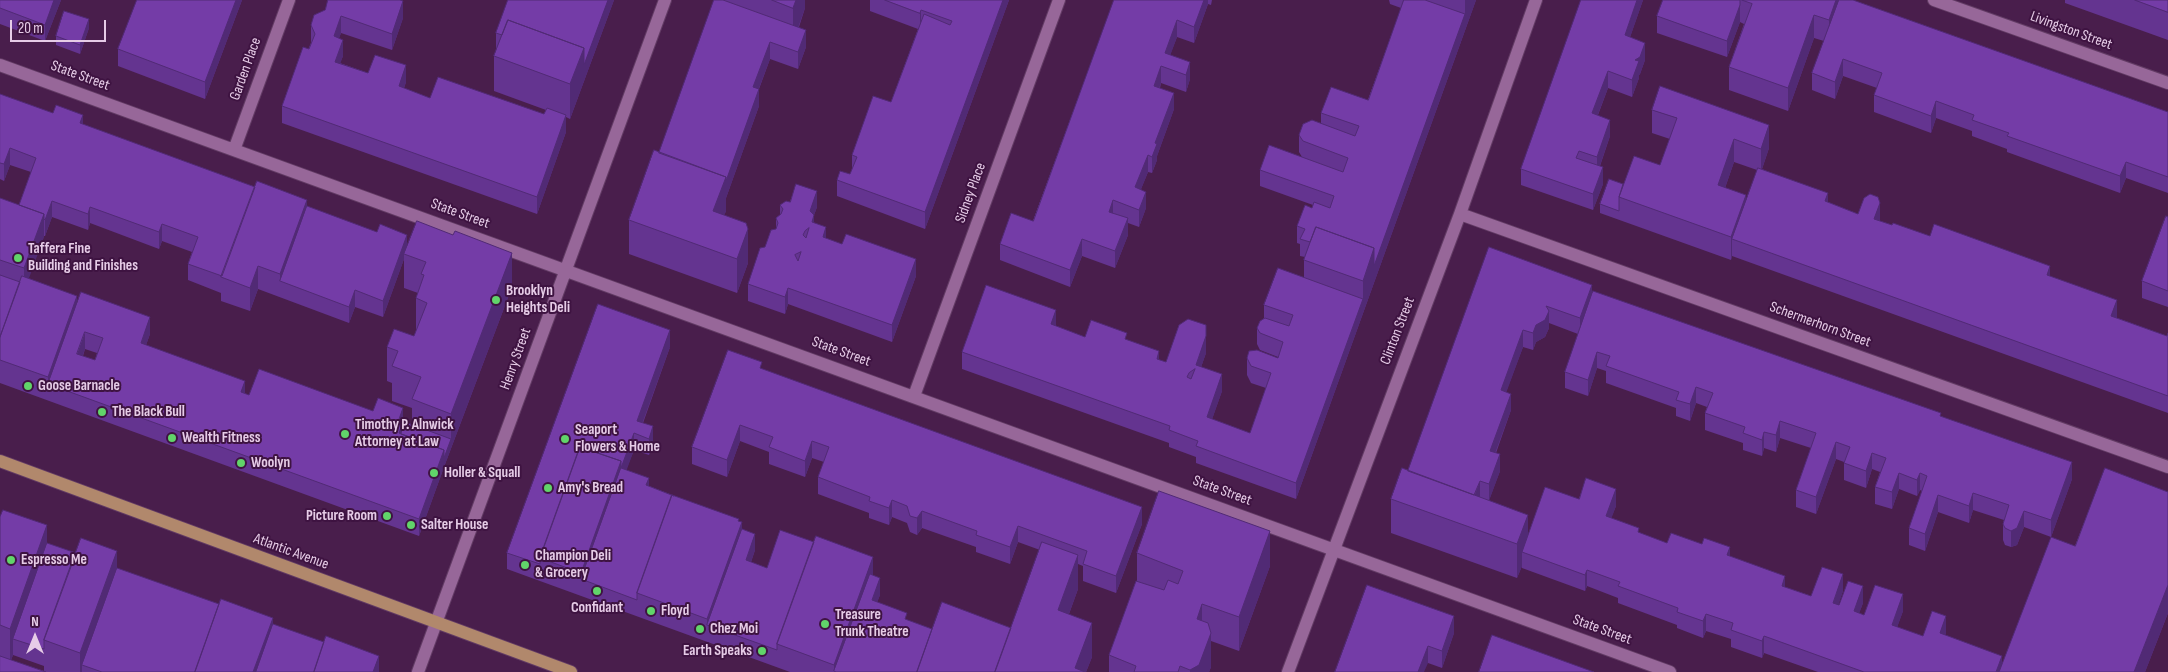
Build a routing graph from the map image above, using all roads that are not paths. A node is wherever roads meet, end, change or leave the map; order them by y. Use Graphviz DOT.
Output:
graph roads {
  1 [pos="289,0"];
  2 [pos="665,0"];
  3 [pos="1059,0"];
  4 [pos="1536,0"];
  5 [pos="1934,0"];
  6 [pos="0,65"];
  7 [pos="2168,83"];
  8 [pos="234,150"];
  9 [pos="1460,214"];
  10 [pos="566,270"];
  11 [pos="914,396"];
  12 [pos="0,461"];
  13 [pos="2168,467"];
  14 [pos="1333,549"];
  15 [pos="436,623"];
  16 [pos="418,672"];
  17 [pos="571,672"];
  18 [pos="1288,672"];
  19 [pos="1670,672"];
  1 -- 8 [label="street, Garden Place"];
  2 -- 10 [label="street, Henry Street"];
  3 -- 11 [label="street, Sidney Place"];
  4 -- 9 [label="street, Clinton Street"];
  5 -- 7 [label="street, Livingston Street"];
  6 -- 8 [label="street, State Street"];
  8 -- 10 [label="street, State Street"];
  9 -- 13 [label="street, Schermerhorn Street"];
  9 -- 14 [label="street, Clinton Street"];
  10 -- 11 [label="street, State Street"];
  10 -- 15 [label="street, Henry Street"];
  11 -- 14 [label="street, State Street"];
  12 -- 15 [label="main road, Atlantic Avenue"];
  14 -- 18 [label="street, Clinton Street"];
  14 -- 19 [label="street, State Street"];
  15 -- 16 [label="street, Henry Street"];
  15 -- 17 [label="main road, Atlantic Avenue"];
}
